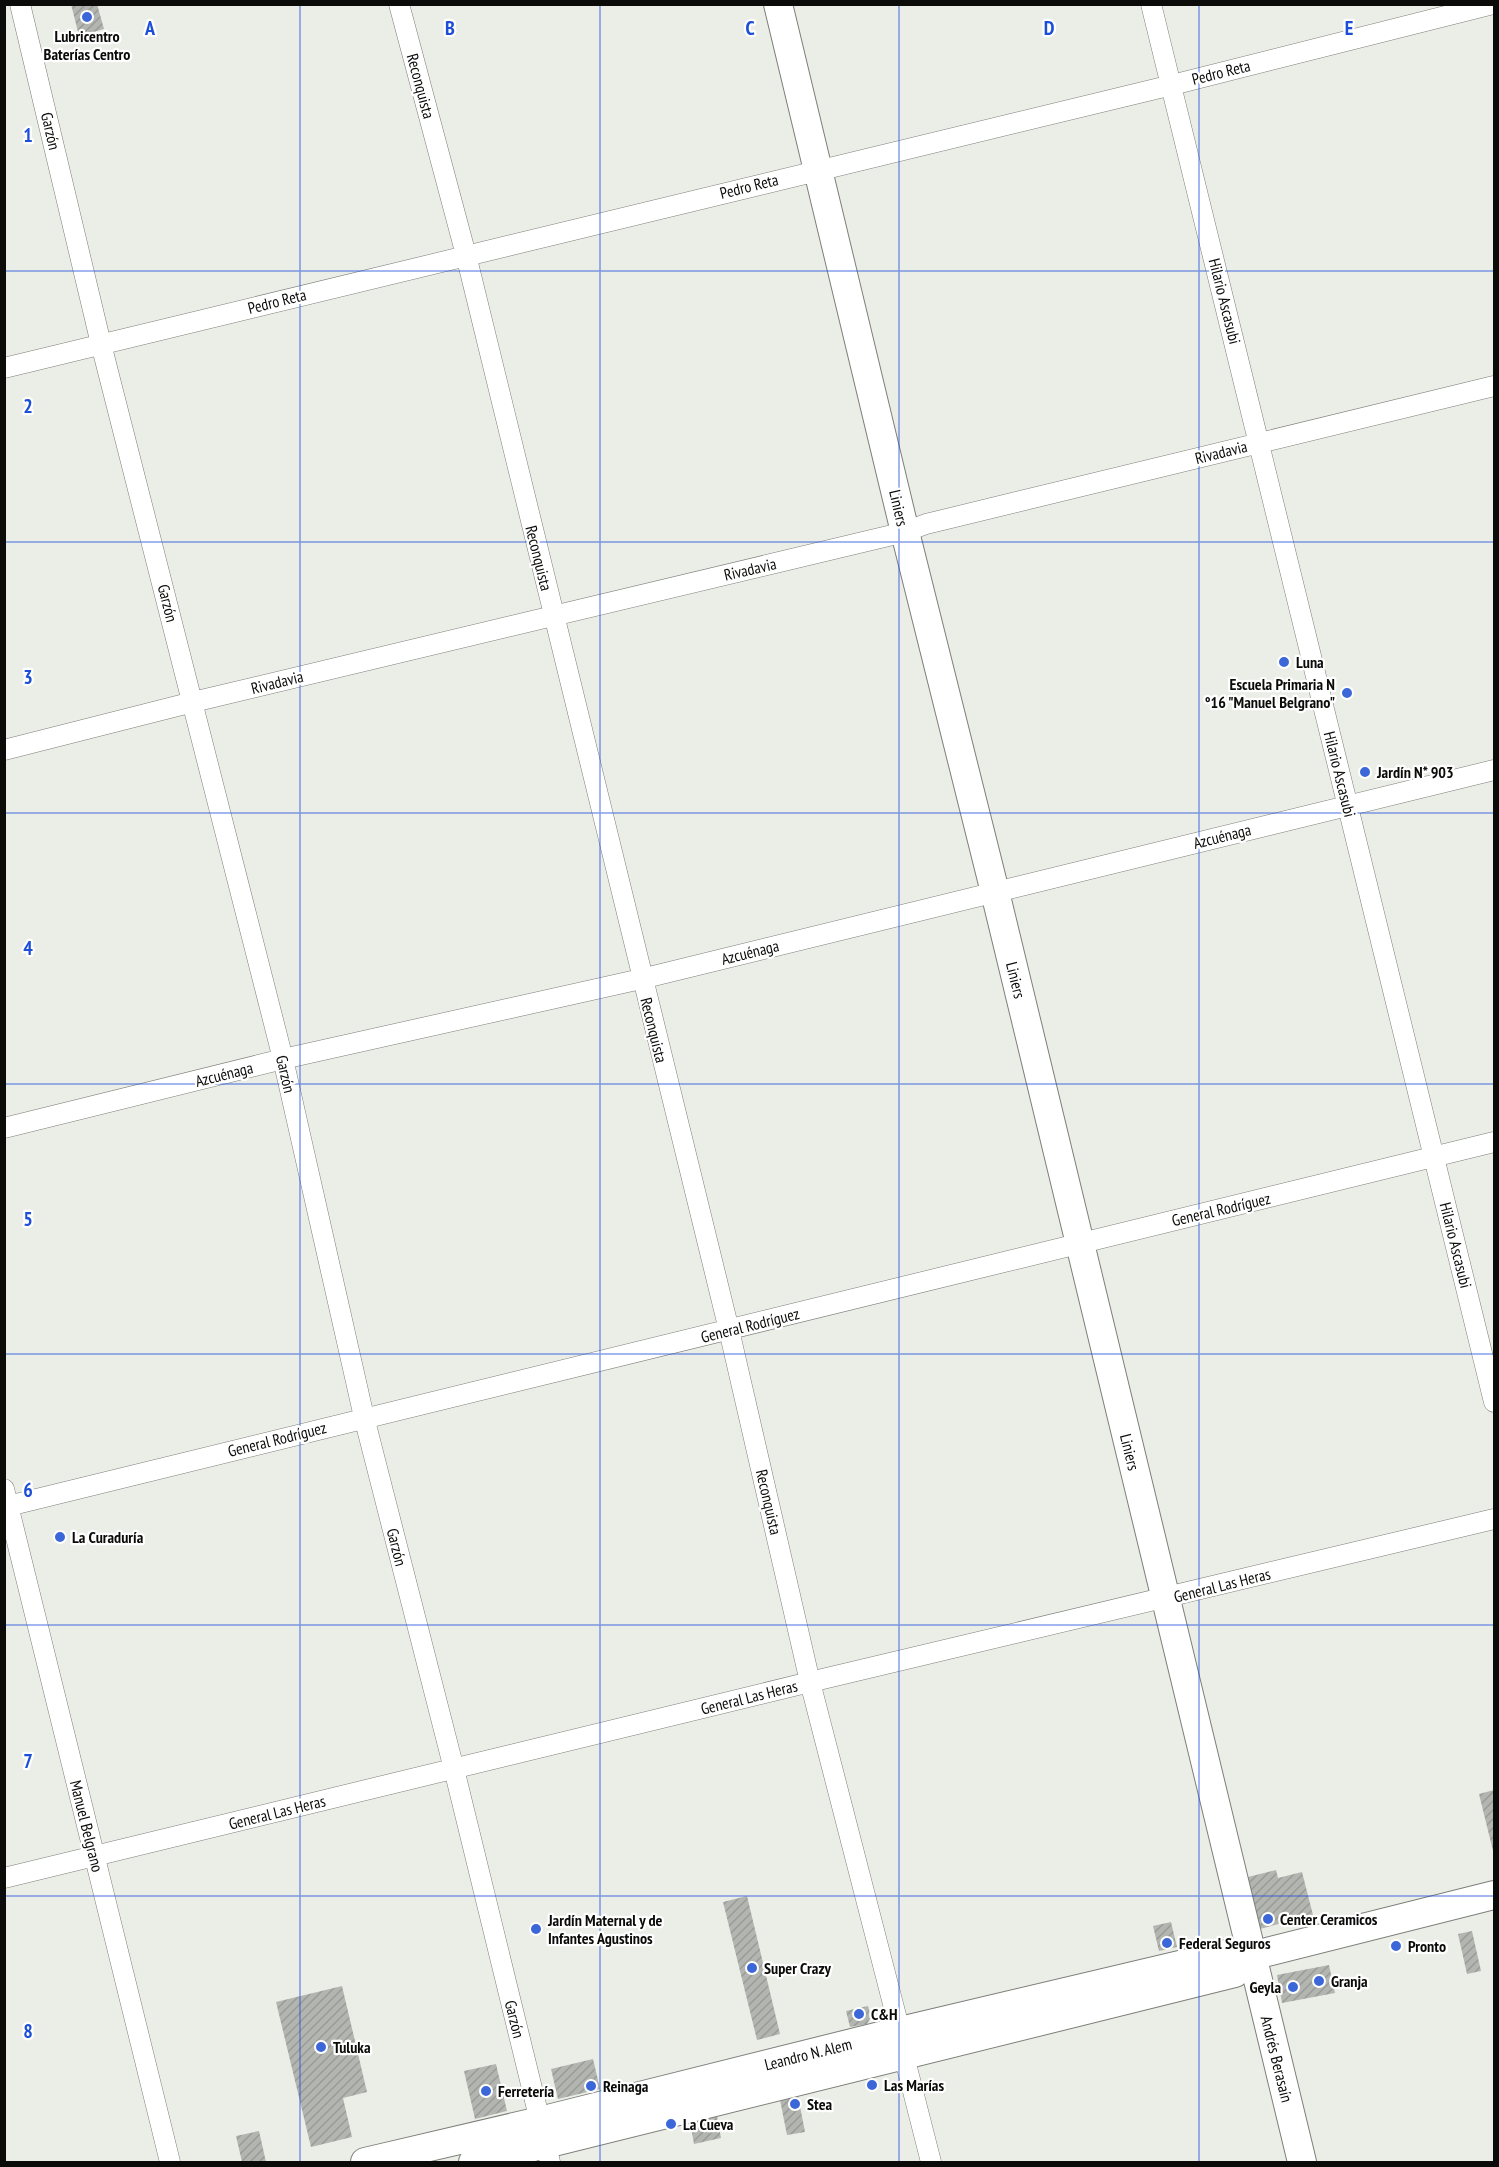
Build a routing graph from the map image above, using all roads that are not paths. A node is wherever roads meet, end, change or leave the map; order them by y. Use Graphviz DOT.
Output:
graph roads {
  1 [pos="21,4"];
  2 [pos="399,4"];
  3 [pos="778,4"];
  4 [pos="1151,4"];
  5 [pos="1493,4"];
  6 [pos="1172,85"];
  7 [pos="819,169"];
  8 [pos="466,255"];
  9 [pos="101,344"];
  10 [pos="4,368"];
  11 [pos="1494,386"];
  12 [pos="1259,443"];
  13 [pos="905,532"];
  14 [pos="553,616"];
  15 [pos="193,702"];
  16 [pos="4,750"];
  17 [pos="1494,770"];
  18 [pos="1347,806"];
  19 [pos="995,892"];
  20 [pos="642,979"];
  21 [pos="283,1059"];
  22 [pos="4,1128"];
  23 [pos="1494,1142"];
  24 [pos="1435,1158"];
  25 [pos="1080,1242"];
  26 [pos="729,1330"];
  27 [pos="1494,1402"];
  28 [pos="364,1417"];
  29 [pos="6,1501"];
  30 [pos="1494,1519"];
  31 [pos="1166,1599"];
  32 [pos="810,1682"];
  33 [pos="454,1769"];
  34 [pos="94,1856"];
  35 [pos="4,1878"];
  36 [pos="1494,1895"];
  37 [pos="1251,1956"];
  38 [pos="902,2043"];
  39 [pos="545,2143"];
  40 [pos="170,2163"];
  41 [pos="365,2163"];
  42 [pos="473,2163"];
  43 [pos="931,2163"];
  44 [pos="1302,2163"];
  1 -- 9 [label="street, Garzón"];
  2 -- 8 [label="street, Reconquista"];
  3 -- 7 [label="street, Liniers"];
  4 -- 6 [label="street, Hilario Ascasubi"];
  5 -- 6 [label="street, Pedro Reta"];
  6 -- 7 [label="street, Pedro Reta"];
  6 -- 12 [label="street, Hilario Ascasubi"];
  7 -- 8 [label="street, Pedro Reta"];
  7 -- 13 [label="street, Liniers"];
  8 -- 9 [label="street, Pedro Reta"];
  8 -- 14 [label="street, Reconquista"];
  9 -- 10 [label="street, Pedro Reta"];
  9 -- 15 [label="street, Garzón"];
  11 -- 12 [label="street, Rivadavia"];
  12 -- 13 [label="street, Rivadavia"];
  12 -- 18 [label="street, Hilario Ascasubi"];
  13 -- 14 [label="street, Rivadavia"];
  13 -- 19 [label="street, Liniers"];
  14 -- 15 [label="street, Rivadavia"];
  14 -- 20 [label="street, Reconquista"];
  15 -- 16 [label="street, Rivadavia"];
  15 -- 21 [label="street, Garzón"];
  17 -- 18 [label="street, Azcuénaga"];
  18 -- 19 [label="street, Azcuénaga"];
  18 -- 24 [label="street, Hilario Ascasubi"];
  19 -- 20 [label="street, Azcuénaga"];
  19 -- 25 [label="street, Liniers"];
  20 -- 21 [label="street, Azcuénaga"];
  20 -- 26 [label="street, Reconquista"];
  21 -- 22 [label="street, Azcuénaga"];
  21 -- 28 [label="street, Garzón"];
  23 -- 24 [label="street, General Rodríguez"];
  24 -- 25 [label="street, General Rodríguez"];
  24 -- 27 [label="street, Hilario Ascasubi"];
  25 -- 26 [label="street, General Rodríguez"];
  25 -- 31 [label="street, Liniers"];
  26 -- 28 [label="street, General Rodríguez"];
  26 -- 32 [label="street, Reconquista"];
  28 -- 29 [label="street, General Rodríguez"];
  28 -- 33 [label="street, Garzón"];
  29 -- 34 [label="street, Manuel Belgrano"];
  30 -- 31 [label="street, General Las Heras"];
  31 -- 32 [label="street, General Las Heras"];
  31 -- 37 [label="street, Liniers"];
  32 -- 33 [label="street, General Las Heras"];
  32 -- 38 [label="street, Reconquista"];
  33 -- 34 [label="street, General Las Heras"];
  33 -- 39 [label="street, Garzón"];
  34 -- 35 [label="street, General Las Heras"];
  34 -- 40 [label="street, Manuel Belgrano"];
  36 -- 37 [label="street, Leandro N. Alem"];
  37 -- 38 [label="street, Leandro N. Alem"];
  37 -- 44 [label="street, Andrés Berasaín"];
  38 -- 39 [label="street, Leandro N. Alem"];
  38 -- 43 [label="street, Reconquista"];
  39 -- 41 [label="street, Leandro N. Alem"];
  39 -- 42 [label="street, Leandro N. Alem"];
}
